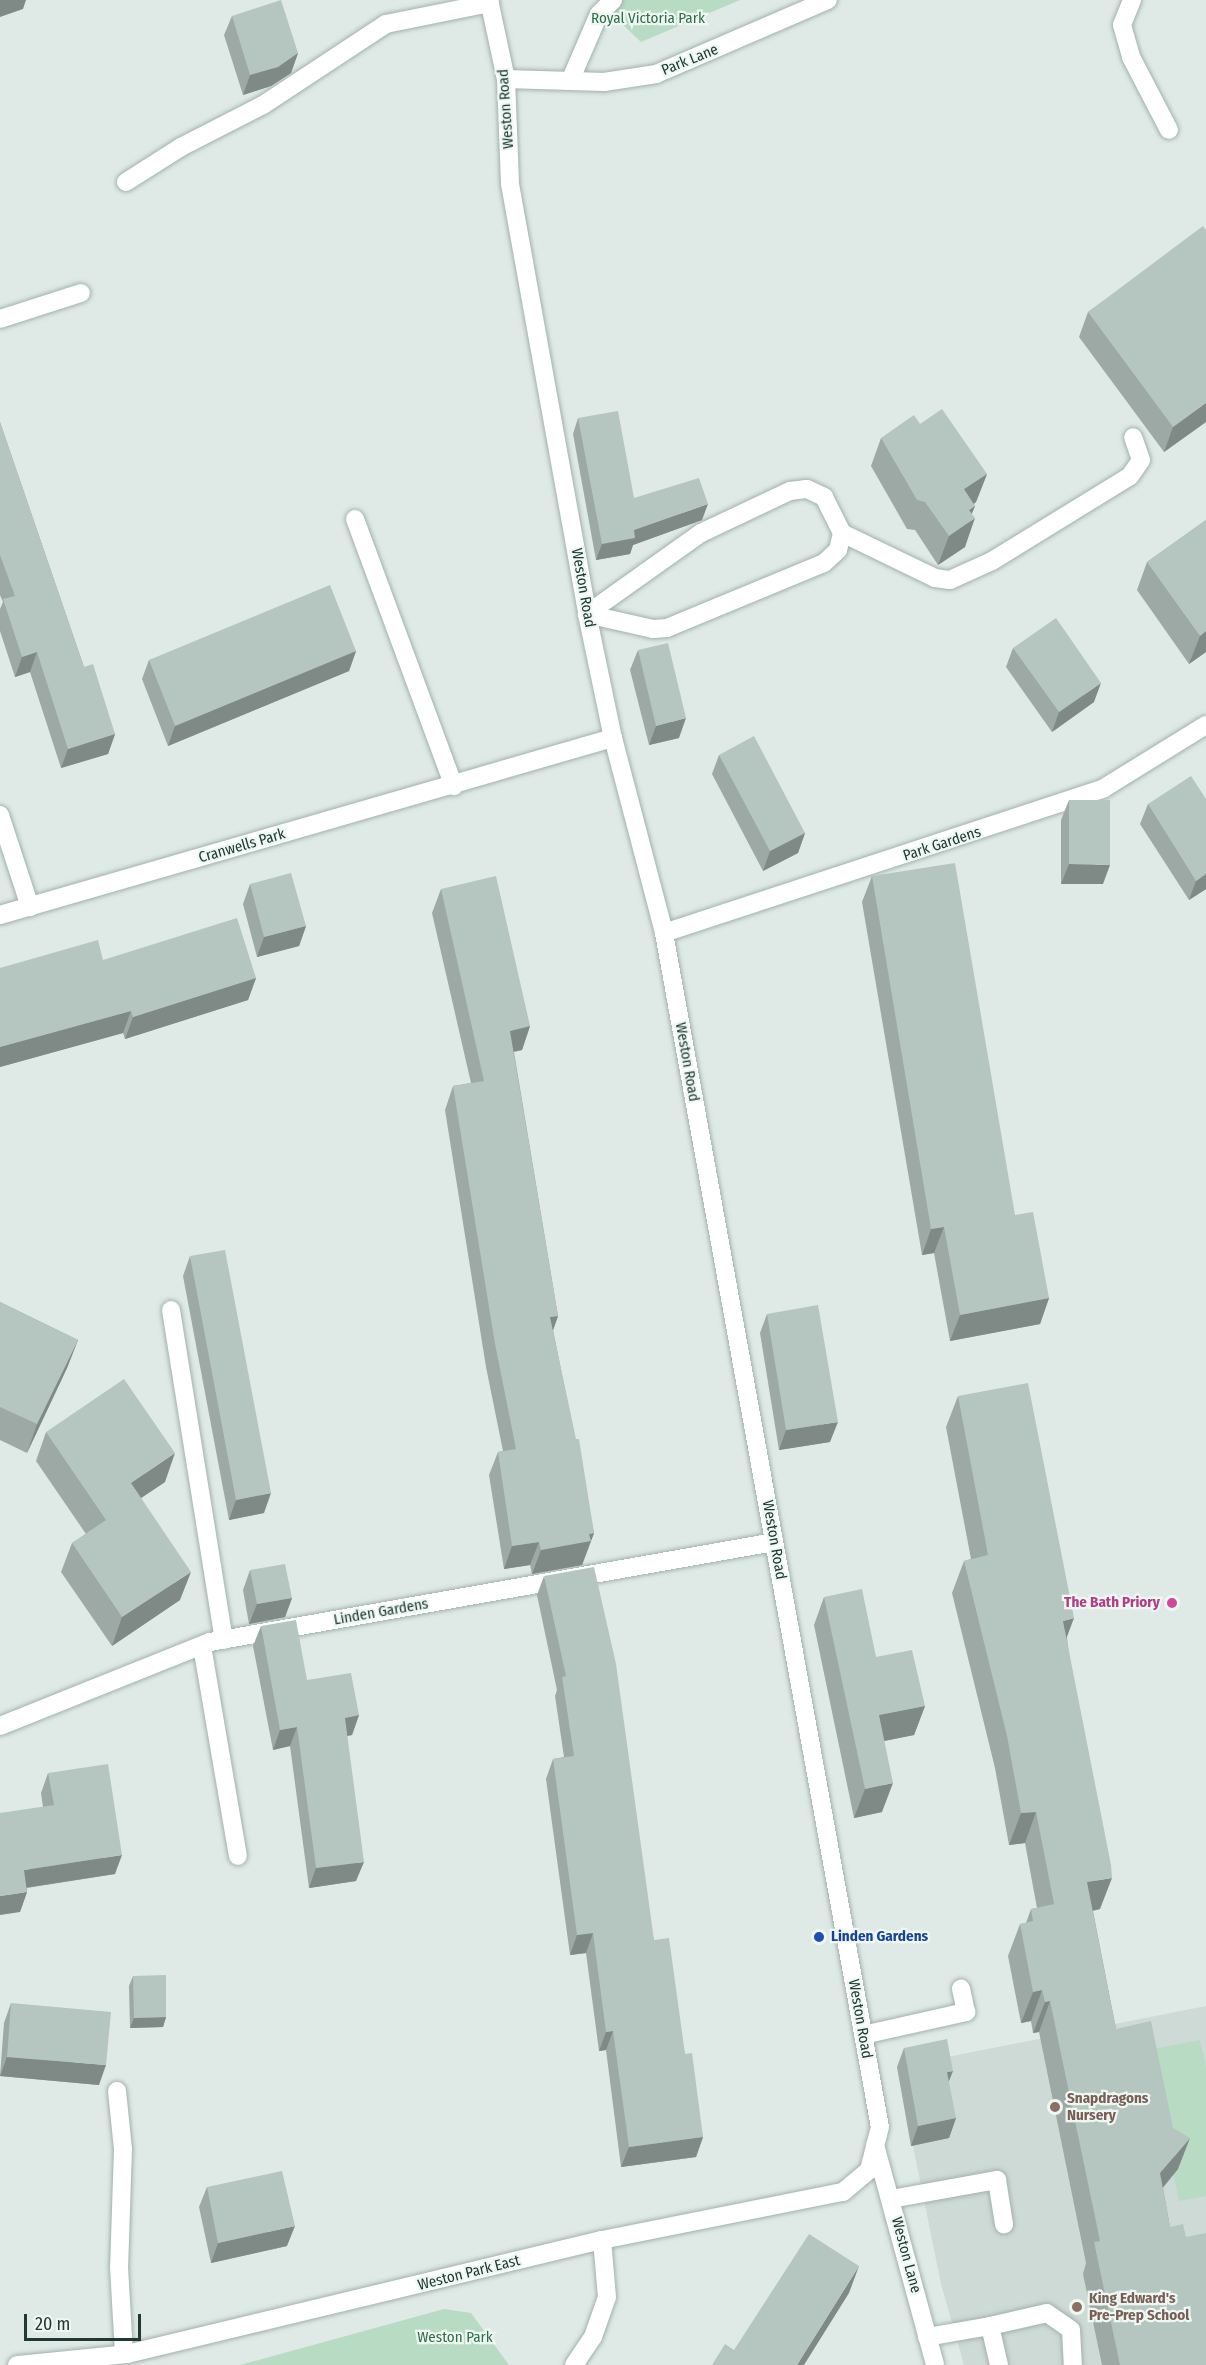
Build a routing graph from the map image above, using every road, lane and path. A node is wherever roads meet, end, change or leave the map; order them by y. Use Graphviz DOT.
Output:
graph roads {
  1 [pos="613,0"];
  2 [pos="828,0"];
  3 [pos="1132,0"];
  4 [pos="490,2"];
  5 [pos="506,79"];
  6 [pos="570,81"];
  7 [pos="1169,130"];
  8 [pos="126,182"];
  9 [pos="81,293"];
  10 [pos="0,319"];
  11 [pos="1134,437"];
  12 [pos="356,519"];
  13 [pos="842,533"];
  14 [pos="587,614"];
  15 [pos="1206,725"];
  16 [pos="613,738"];
  17 [pos="454,786"];
  18 [pos="0,814"];
  19 [pos="30,907"];
  20 [pos="0,915"];
  21 [pos="664,933"];
  22 [pos="171,1310"];
  23 [pos="774,1542"];
  24 [pos="224,1640"];
  25 [pos="202,1646"];
  26 [pos="0,1726"];
  27 [pos="238,1856"];
  28 [pos="961,1989"];
  29 [pos="863,2035"];
  30 [pos="117,2091"];
  31 [pos="880,2127"];
  32 [pos="875,2145"];
  33 [pos="891,2199"];
  34 [pos="1005,2224"];
  35 [pos="602,2240"];
  36 [pos="990,2326"];
  37 [pos="927,2337"];
  38 [pos="124,2354"];
  39 [pos="17,2365"];
  40 [pos="574,2365"];
  41 [pos="935,2365"];
  42 [pos="999,2365"];
  43 [pos="1073,2365"];
  1 -- 6 [label="street"];
  2 -- 6 [label="street, Park Lane"];
  3 -- 7 [label="street"];
  4 -- 5 [label="street, Weston Road"];
  4 -- 8 [label="street"];
  5 -- 6 [label="street, Park Lane"];
  5 -- 14 [label="street, Weston Road"];
  9 -- 10 [label="street"];
  11 -- 13 [label="street"];
  12 -- 17 [label="street"];
  13 -- 14 [label="street"];
  13 -- 14 [label="street"];
  14 -- 16 [label="street, Weston Road"];
  15 -- 21 [label="street, Park Gardens"];
  16 -- 17 [label="street, Cranwells Park"];
  16 -- 21 [label="street, Weston Road"];
  17 -- 19 [label="street, Cranwells Park"];
  18 -- 19 [label="street"];
  19 -- 20 [label="street, Cranwells Park"];
  21 -- 23 [label="street, Weston Road"];
  22 -- 24 [label="street"];
  23 -- 24 [label="street, Linden Gardens"];
  23 -- 29 [label="street, Weston Road"];
  24 -- 25 [label="street, Linden Gardens"];
  25 -- 26 [label="street, Linden Gardens"];
  25 -- 27 [label="street"];
  28 -- 29 [label="street"];
  29 -- 31 [label="street, Weston Road"];
  30 -- 38 [label="street"];
  31 -- 32 [label="street, Weston Park East"];
  32 -- 33 [label="street, Weston Lane"];
  32 -- 35 [label="street, Weston Park East"];
  33 -- 34 [label="street"];
  33 -- 37 [label="street, Weston Lane"];
  35 -- 38 [label="street, Weston Park East"];
  35 -- 40 [label="street"];
  36 -- 37 [label="street"];
  36 -- 42 [label="street"];
  36 -- 43 [label="street"];
  37 -- 41 [label="street, Weston Lane"];
  38 -- 39 [label="street, Weston Park East"];
}
